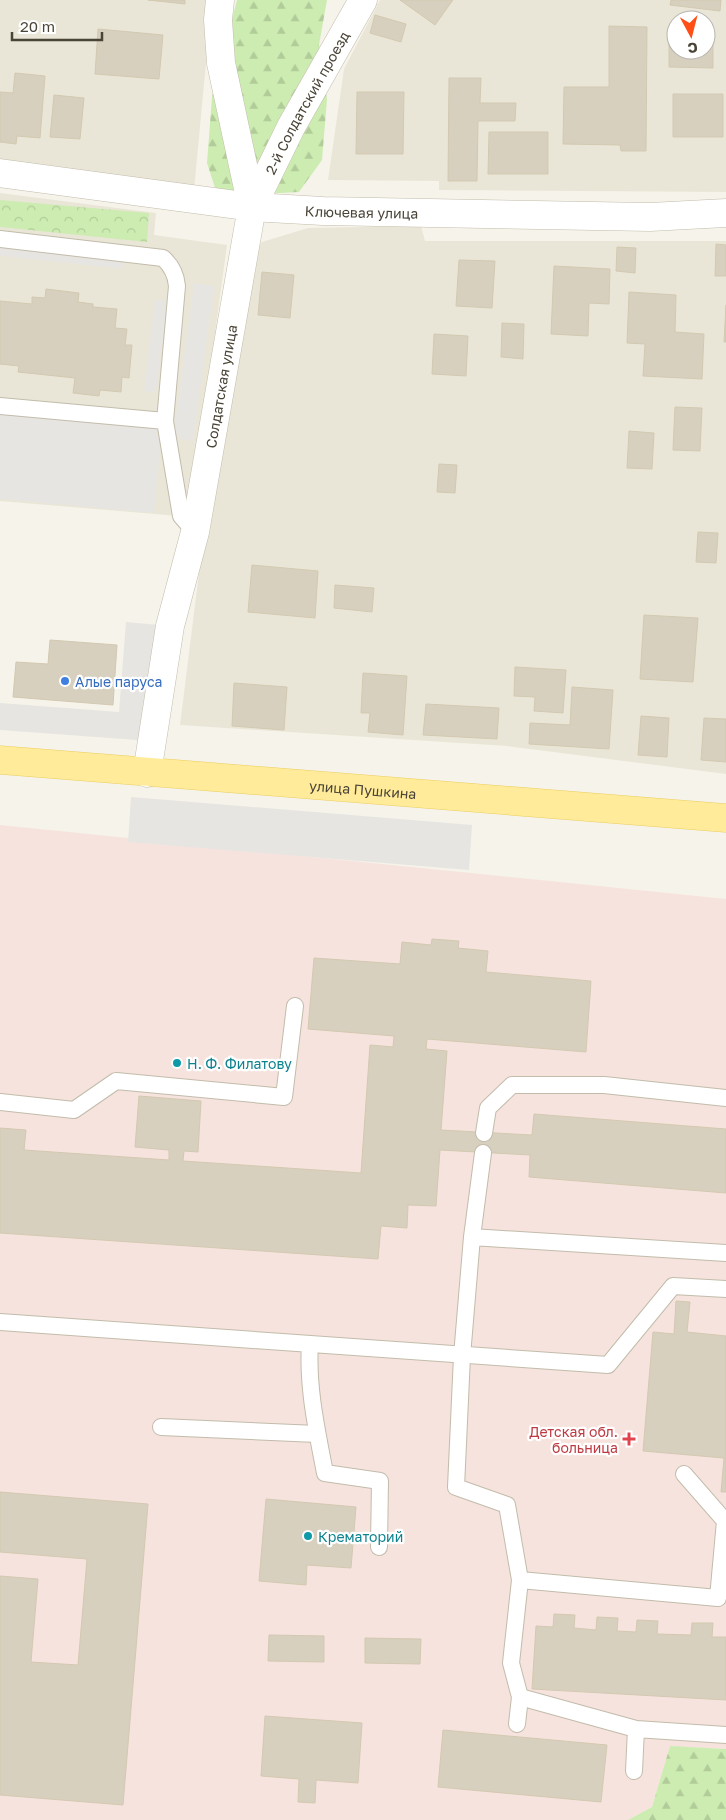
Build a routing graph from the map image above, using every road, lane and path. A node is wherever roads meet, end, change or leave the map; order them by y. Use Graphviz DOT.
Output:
graph roads {
  1 [pos="220,0"];
  2 [pos="363,0"];
  3 [pos="0,173"];
  4 [pos="252,207"];
  5 [pos="726,213"];
  6 [pos="0,239"];
  7 [pos="0,406"];
  8 [pos="165,421"];
  9 [pos="195,532"];
  10 [pos="0,760"];
  11 [pos="147,773"];
  12 [pos="726,818"];
  13 [pos="295,1006"];
  14 [pos="726,1098"];
  15 [pos="0,1102"];
  16 [pos="484,1133"];
  17 [pos="483,1153"];
  18 [pos="472,1238"];
  19 [pos="726,1253"];
  20 [pos="726,1289"];
  21 [pos="0,1322"];
  22 [pos="310,1344"];
  23 [pos="462,1356"];
  24 [pos="161,1426"];
  25 [pos="317,1434"];
  26 [pos="684,1474"];
  27 [pos="379,1547"];
  28 [pos="520,1580"];
  29 [pos="520,1697"];
  30 [pos="517,1724"];
  31 [pos="636,1728"];
  32 [pos="726,1735"];
  33 [pos="634,1771"];
  1 -- 4 [label="street, Солдатская улица"];
  2 -- 4 [label="street, 2-й Солдатский проезд"];
  3 -- 4 [label="street, Ключевая улица"];
  4 -- 5 [label="street, Ключевая улица"];
  4 -- 9 [label="street, Солдатская улица"];
  6 -- 8 [label="lane"];
  7 -- 8 [label="lane"];
  8 -- 9 [label="lane"];
  9 -- 11 [label="street, Солдатская улица"];
  10 -- 11 [label="main road, улица Пушкина"];
  11 -- 12 [label="main road, улица Пушкина"];
  13 -- 15 [label="lane"];
  14 -- 16 [label="lane"];
  17 -- 18 [label="lane"];
  18 -- 19 [label="lane"];
  18 -- 23 [label="lane"];
  20 -- 23 [label="lane"];
  21 -- 22 [label="lane"];
  22 -- 23 [label="lane"];
  22 -- 25 [label="lane"];
  23 -- 28 [label="lane"];
  24 -- 25 [label="lane"];
  25 -- 27 [label="lane"];
  26 -- 28 [label="lane"];
  28 -- 29 [label="lane"];
  29 -- 30 [label="lane"];
  29 -- 31 [label="lane"];
  31 -- 32 [label="lane"];
  31 -- 33 [label="lane"];
}
